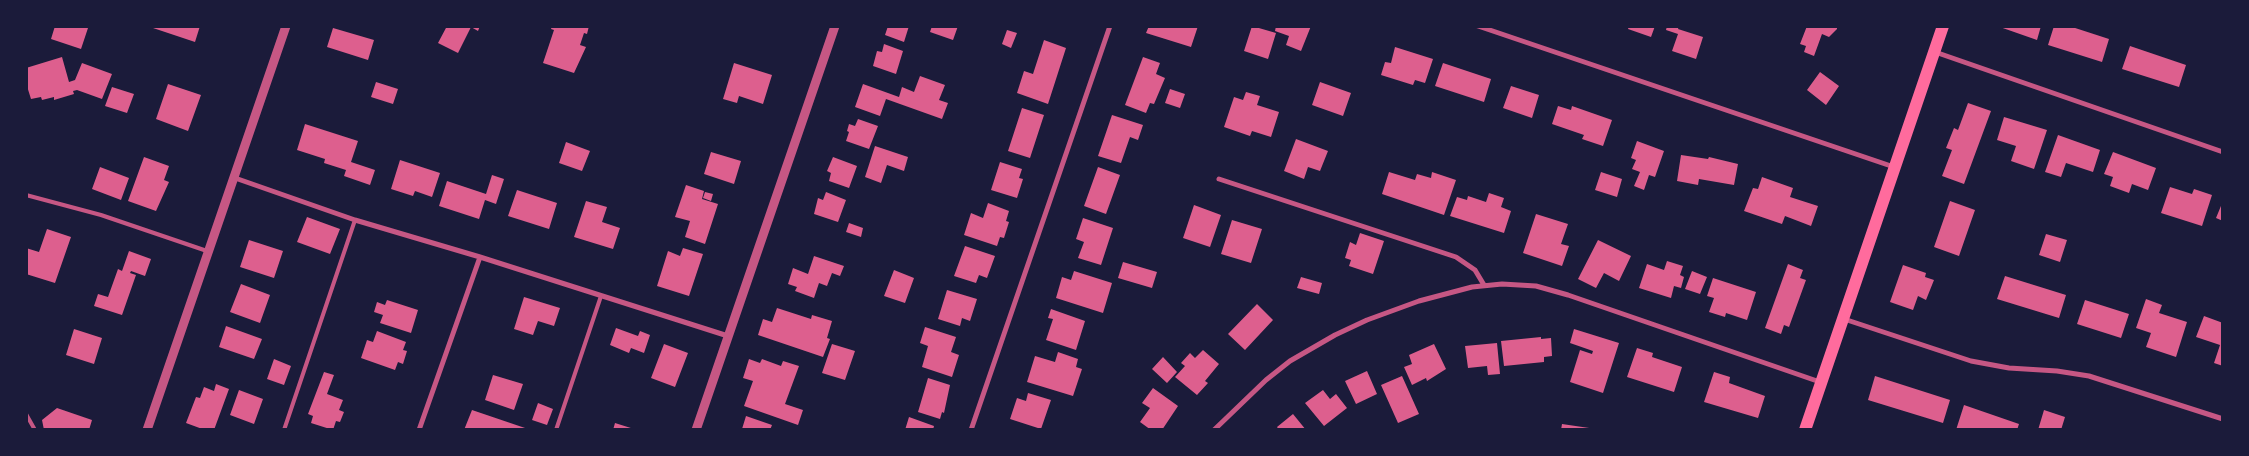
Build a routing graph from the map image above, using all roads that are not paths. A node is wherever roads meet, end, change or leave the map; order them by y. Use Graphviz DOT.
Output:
graph roads {
  1 [pos="286,26"];
  2 [pos="836,26"];
  3 [pos="1110,26"];
  4 [pos="1478,26"];
  5 [pos="1943,26"];
  6 [pos="1495,29"];
  7 [pos="1934,52"];
  8 [pos="2223,152"];
  9 [pos="1895,168"];
  10 [pos="235,178"];
  11 [pos="1219,179"];
  12 [pos="26,195"];
  13 [pos="355,220"];
  14 [pos="209,252"];
  15 [pos="480,257"];
  16 [pos="1484,286"];
  17 [pos="601,296"];
  18 [pos="1844,319"];
  19 [pos="728,336"];
  20 [pos="1821,382"];
  21 [pos="26,414"];
  22 [pos="2223,420"];
  23 [pos="35,430"];
  24 [pos="147,430"];
  25 [pos="284,430"];
  26 [pos="418,430"];
  27 [pos="556,430"];
  28 [pos="696,430"];
  29 [pos="971,430"];
  30 [pos="1214,430"];
  31 [pos="1805,430"];
  1 -- 10 [label="street"];
  2 -- 19 [label="street"];
  3 -- 29 [label="street"];
  4 -- 6 [label="street"];
  5 -- 7 [label="main road"];
  6 -- 9 [label="street"];
  7 -- 8 [label="street"];
  7 -- 9 [label="main road"];
  9 -- 18 [label="main road"];
  10 -- 13 [label="street"];
  10 -- 14 [label="street"];
  11 -- 16 [label="street"];
  12 -- 14 [label="lane"];
  13 -- 15 [label="street"];
  13 -- 25 [label="lane"];
  14 -- 24 [label="street"];
  15 -- 17 [label="street"];
  15 -- 26 [label="street"];
  16 -- 20 [label="street"];
  16 -- 30 [label="street"];
  17 -- 19 [label="street"];
  17 -- 27 [label="lane"];
  18 -- 20 [label="main road"];
  18 -- 22 [label="street"];
  19 -- 28 [label="street"];
  20 -- 31 [label="main road"];
  21 -- 23 [label="lane"];
}
